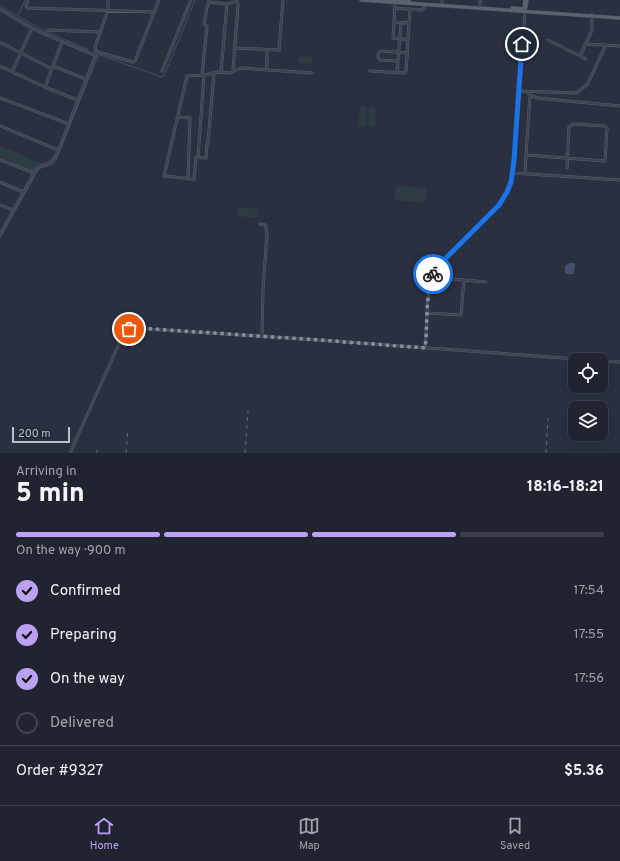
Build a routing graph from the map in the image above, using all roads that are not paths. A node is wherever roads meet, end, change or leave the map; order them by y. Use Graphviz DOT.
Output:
graph roads {
  1 [pos="28,0"];
  2 [pos="108,0"];
  3 [pos="159,0"];
  4 [pos="191,0"];
  5 [pos="237,0"];
  6 [pos="283,0"];
  7 [pos="361,0"];
  8 [pos="390,0"];
  9 [pos="480,0"];
  10 [pos="526,0"];
  11 [pos="378,1"];
  12 [pos="394,2"];
  13 [pos="442,2"];
  14 [pos="227,4"];
  15 [pos="424,5"];
  16 [pos="480,6"];
  17 [pos="394,8"];
  18 [pos="0,9"];
  19 [pos="410,9"];
  20 [pos="108,10"];
  21 [pos="525,11"];
  22 [pos="154,12"];
  23 [pos="592,15"];
  24 [pos="620,17"];
  25 [pos="394,22"];
  26 [pos="401,23"];
  27 [pos="409,23"];
  28 [pos="32,27"];
  29 [pos="48,30"];
  30 [pos="100,32"];
  31 [pos="399,39"];
  32 [pos="408,39"];
  33 [pos="548,40"];
  34 [pos="0,42"];
  35 [pos="585,44"];
  36 [pos="61,45"];
  37 [pos="605,45"];
  38 [pos="620,46"];
  39 [pos="235,48"];
  40 [pos="267,50"];
  41 [pos="20,53"];
  42 [pos="398,53"];
  43 [pos="407,53"];
  44 [pos="96,54"];
  45 [pos="580,56"];
  46 [pos="586,58"];
  47 [pos="398,61"];
  48 [pos="0,66"];
  49 [pos="52,68"];
  50 [pos="233,70"];
  51 [pos="266,70"];
  52 [pos="162,71"];
  53 [pos="370,71"];
  54 [pos="12,72"];
  55 [pos="221,72"];
  56 [pos="397,72"];
  57 [pos="214,73"];
  58 [pos="312,73"];
  59 [pos="203,75"];
  60 [pos="86,79"];
  61 [pos="45,87"];
  62 [pos="519,91"];
  63 [pos="526,91"];
  64 [pos="530,95"];
  65 [pos="0,98"];
  66 [pos="77,100"];
  67 [pos="620,106"];
  68 [pos="178,117"];
  69 [pos="69,124"];
  70 [pos="0,126"];
  71 [pos="58,150"];
  72 [pos="526,155"];
  73 [pos="198,157"];
  74 [pos="568,158"];
  75 [pos="0,160"];
  76 [pos="567,168"];
  77 [pos="513,172"];
  78 [pos="34,173"];
  79 [pos="525,173"];
  80 [pos="188,179"];
  81 [pos="620,180"];
  82 [pos="0,182"];
  83 [pos="23,192"];
  84 [pos="0,205"];
  85 [pos="13,210"];
  86 [pos="260,224"];
  87 [pos="0,226"];
  88 [pos="4,228"];
  89 [pos="0,234"];
  90 [pos="435,271"];
  91 [pos="464,280"];
  92 [pos="486,282"];
  93 [pos="428,313"];
  94 [pos="262,336"];
  95 [pos="425,348"];
  96 [pos="568,358"];
  97 [pos="608,361"];
  98 [pos="620,362"];
  99 [pos="70,453"];
  1 -- 20 [label="street"];
  2 -- 20 [label="street"];
  3 -- 22 [label="street"];
  4 -- 52 [label="street"];
  5 -- 14 [label="street"];
  5 -- 39 [label="street"];
  6 -- 40 [label="street"];
  7 -- 11 [label="main road"];
  8 -- 13 [label="main road"];
  9 -- 16 [label="street"];
  10 -- 21 [label="main road"];
  11 -- 12 [label="main road"];
  12 -- 15 [label="main road"];
  12 -- 17 [label="street"];
  13 -- 16 [label="main road"];
  14 -- 55 [label="street"];
  14 -- 59 [label="street"];
  15 -- 19 [label="street"];
  15 -- 21 [label="main road"];
  16 -- 21 [label="main road"];
  17 -- 19 [label="street"];
  17 -- 25 [label="street"];
  18 -- 28 [label="street"];
  19 -- 27 [label="street"];
  20 -- 22 [label="street"];
  20 -- 30 [label="street"];
  21 -- 23 [label="main road"];
  21 -- 62 [label="street"];
  22 -- 44 [label="street"];
  23 -- 24 [label="main road"];
  23 -- 35 [label="street"];
  25 -- 26 [label="street"];
  25 -- 31 [label="street"];
  26 -- 27 [label="street"];
  26 -- 31 [label="street"];
  27 -- 32 [label="street"];
  28 -- 41 [label="street"];
  28 -- 44 [label="street"];
  29 -- 30 [label="street"];
  30 -- 44 [label="street"];
  31 -- 32 [label="street"];
  31 -- 42 [label="street"];
  32 -- 43 [label="street"];
  33 -- 45 [label="street"];
  34 -- 41 [label="street"];
  35 -- 37 [label="street"];
  35 -- 45 [label="street"];
  36 -- 49 [label="street"];
  37 -- 38 [label="street"];
  37 -- 63 [label="street"];
  39 -- 40 [label="street"];
  39 -- 50 [label="street"];
  40 -- 51 [label="street"];
  41 -- 49 [label="street"];
  41 -- 54 [label="street"];
  42 -- 43 [label="street"];
  42 -- 47 [label="street"];
  42 -- 47 [label="street"];
  43 -- 56 [label="street"];
  44 -- 60 [label="street"];
  45 -- 46 [label="street"];
  47 -- 56 [label="street"];
  48 -- 54 [label="street"];
  49 -- 60 [label="street"];
  49 -- 61 [label="street"];
  50 -- 51 [label="street"];
  50 -- 55 [label="street"];
  51 -- 58 [label="street"];
  53 -- 56 [label="street"];
  54 -- 61 [label="street"];
  55 -- 57 [label="street"];
  57 -- 59 [label="street"];
  57 -- 73 [label="street"];
  59 -- 68 [label="street"];
  59 -- 73 [label="street"];
  60 -- 66 [label="street"];
  61 -- 66 [label="street"];
  62 -- 63 [label="street"];
  62 -- 77 [label="street"];
  63 -- 64 [label="street"];
  64 -- 67 [label="street"];
  64 -- 72 [label="street"];
  65 -- 69 [label="street"];
  66 -- 69 [label="street"];
  68 -- 80 [label="street"];
  68 -- 80 [label="street"];
  69 -- 71 [label="street"];
  70 -- 71 [label="street"];
  71 -- 78 [label="street"];
  72 -- 74 [label="street"];
  72 -- 79 [label="street"];
  73 -- 80 [label="street"];
  74 -- 74 [label="street"];
  74 -- 76 [label="street"];
  75 -- 78 [label="street"];
  77 -- 79 [label="street"];
  77 -- 90 [label="street"];
  78 -- 83 [label="street"];
  79 -- 81 [label="street"];
  82 -- 83 [label="street"];
  83 -- 85 [label="street"];
  84 -- 85 [label="street"];
  85 -- 88 [label="street"];
  86 -- 94 [label="street"];
  87 -- 88 [label="street"];
  88 -- 89 [label="street"];
  90 -- 91 [label="street"];
  90 -- 93 [label="street"];
  91 -- 92 [label="street"];
  91 -- 93 [label="street"];
  93 -- 95 [label="street"];
  94 -- 95 [label="street"];
  94 -- 99 [label="street"];
  95 -- 96 [label="street"];
  97 -- 98 [label="street"];
}
